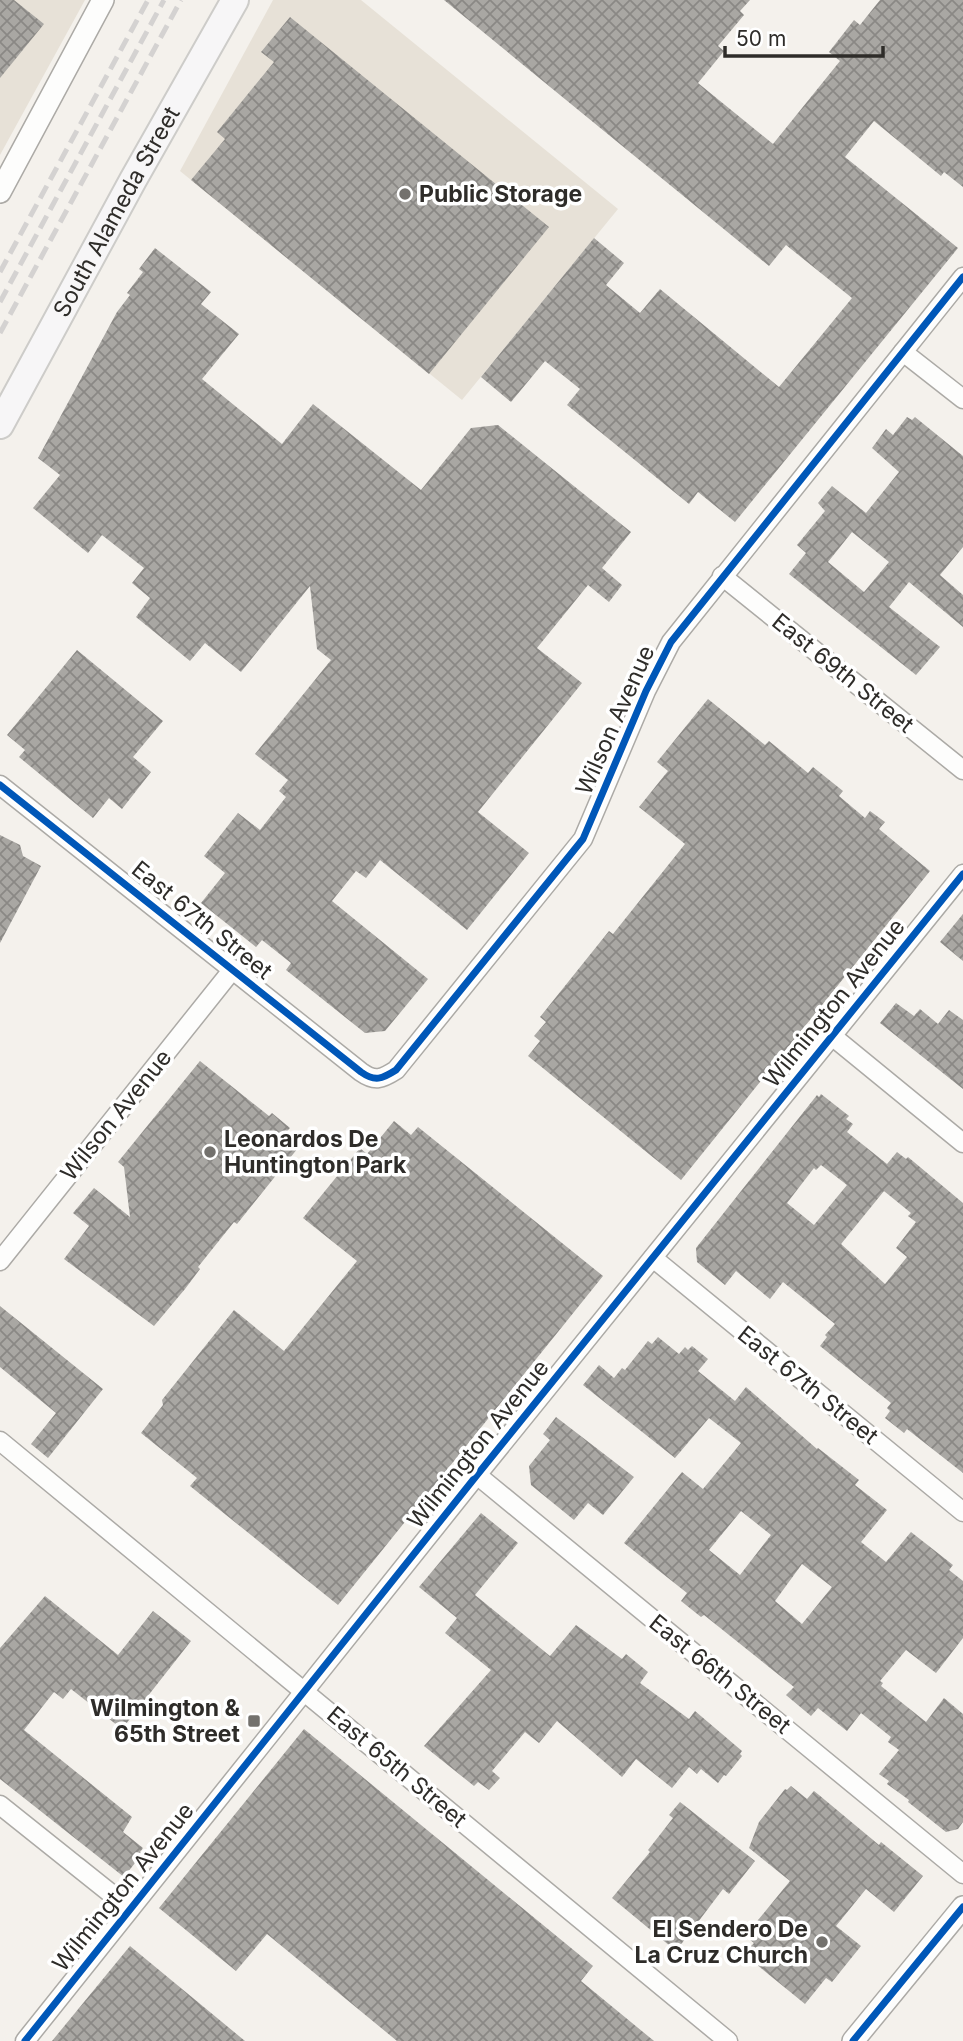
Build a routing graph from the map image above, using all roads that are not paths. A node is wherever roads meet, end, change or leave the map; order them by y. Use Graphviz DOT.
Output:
graph roads {
  1 [pos="103,0"];
  2 [pos="235,0"];
  3 [pos="0,192"];
  4 [pos="963,278"];
  5 [pos="903,352"];
  6 [pos="963,400"];
  7 [pos="0,425"];
  8 [pos="722,576"];
  9 [pos="963,770"];
  10 [pos="0,785"];
  11 [pos="963,874"];
  12 [pos="233,969"];
  13 [pos="832,1037"];
  14 [pos="383,1079"];
  15 [pos="963,1143"];
  16 [pos="653,1258"];
  17 [pos="0,1261"];
  18 [pos="0,1441"];
  19 [pos="477,1475"];
  20 [pos="963,1512"];
  21 [pos="305,1690"];
  22 [pos="0,1805"];
  23 [pos="963,1874"];
  24 [pos="963,1907"];
  25 [pos="129,1908"];
  26 [pos="25,2041"];
  27 [pos="728,2041"];
  28 [pos="853,2041"];
  1 -- 3 [label="street"];
  2 -- 7 [label="main road, South Alameda Street"];
  4 -- 5 [label="street, Wilson Avenue"];
  5 -- 6 [label="street"];
  5 -- 8 [label="street, Wilson Avenue"];
  8 -- 9 [label="street, East 69th Street"];
  8 -- 14 [label="street, Wilson Avenue"];
  10 -- 12 [label="street, East 67th Street"];
  11 -- 13 [label="street, Wilmington Avenue"];
  12 -- 14 [label="street, East 67th Street"];
  12 -- 17 [label="street, Wilson Avenue"];
  13 -- 15 [label="street"];
  13 -- 16 [label="street, Wilmington Avenue"];
  16 -- 19 [label="street, Wilmington Avenue"];
  16 -- 20 [label="street, East 67th Street"];
  18 -- 21 [label="street, East 65th Street"];
  19 -- 21 [label="street, Wilmington Avenue"];
  19 -- 23 [label="street, East 66th Street"];
  21 -- 25 [label="street, Wilmington Avenue"];
  21 -- 27 [label="street, East 65th Street"];
  22 -- 25 [label="street"];
  24 -- 28 [label="street"];
  25 -- 26 [label="street, Wilmington Avenue"];
}
